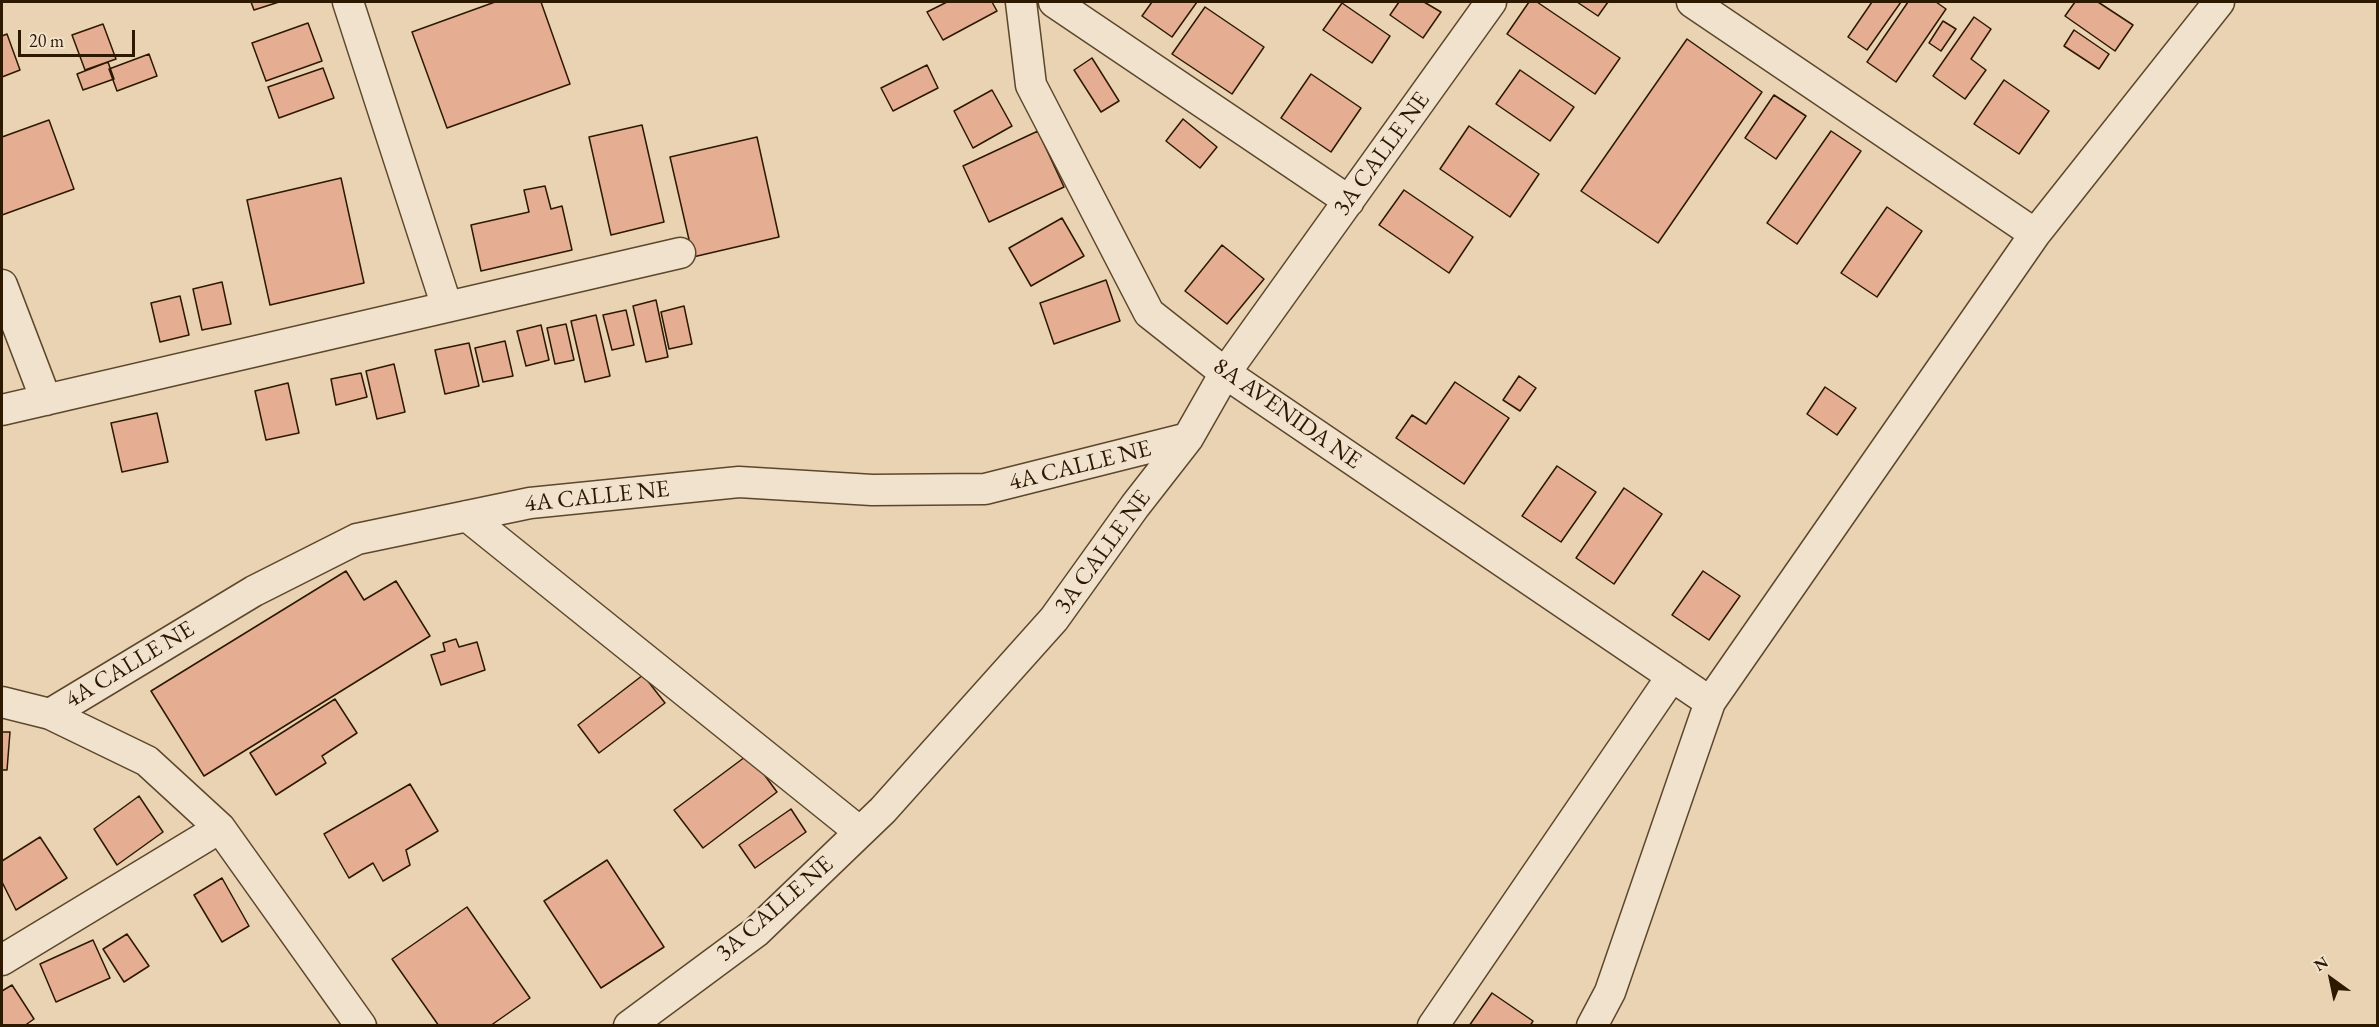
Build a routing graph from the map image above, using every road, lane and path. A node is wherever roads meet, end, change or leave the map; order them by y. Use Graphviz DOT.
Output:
graph roads {
  1 [pos="348,2"];
  2 [pos="1021,2"];
  3 [pos="1054,2"];
  4 [pos="1491,2"];
  5 [pos="1692,2"];
  6 [pos="2219,2"];
  7 [pos="1349,201"];
  8 [pos="2035,234"];
  9 [pos="681,253"];
  10 [pos="2,285"];
  11 [pos="447,307"];
  12 [pos="1225,373"];
  13 [pos="46,400"];
  14 [pos="2,410"];
  15 [pos="1188,438"];
  16 [pos="467,516"];
  17 [pos="1672,676"];
  18 [pos="2,702"];
  19 [pos="1710,702"];
  20 [pos="50,714"];
  21 [pos="220,828"];
  22 [pos="860,832"];
  23 [pos="2,960"];
  24 [pos="361,1026"];
  25 [pos="629,1026"];
  26 [pos="1433,1026"];
  27 [pos="1592,1026"];
  1 -- 11 [label="street"];
  2 -- 12 [label="street, 8A AVENIDA NE"];
  3 -- 7 [label="street"];
  4 -- 7 [label="street, 3A CALLE NE"];
  5 -- 8 [label="street"];
  6 -- 8 [label="street"];
  7 -- 12 [label="street, 3A CALLE NE"];
  8 -- 19 [label="street"];
  9 -- 11 [label="street"];
  10 -- 13 [label="street"];
  11 -- 13 [label="street"];
  12 -- 15 [label="street, 3A CALLE NE"];
  12 -- 17 [label="street, 8A AVENIDA NE"];
  13 -- 14 [label="street"];
  15 -- 16 [label="street, 4A CALLE NE"];
  15 -- 22 [label="street, 3A CALLE NE"];
  16 -- 20 [label="street, 4A CALLE NE"];
  16 -- 22 [label="street"];
  17 -- 19 [label="street, 8A AVENIDA NE"];
  17 -- 26 [label="street"];
  18 -- 20 [label="street"];
  19 -- 27 [label="street"];
  20 -- 21 [label="street"];
  21 -- 23 [label="street"];
  21 -- 24 [label="street"];
  22 -- 25 [label="street, 3A CALLE NE"];
}
